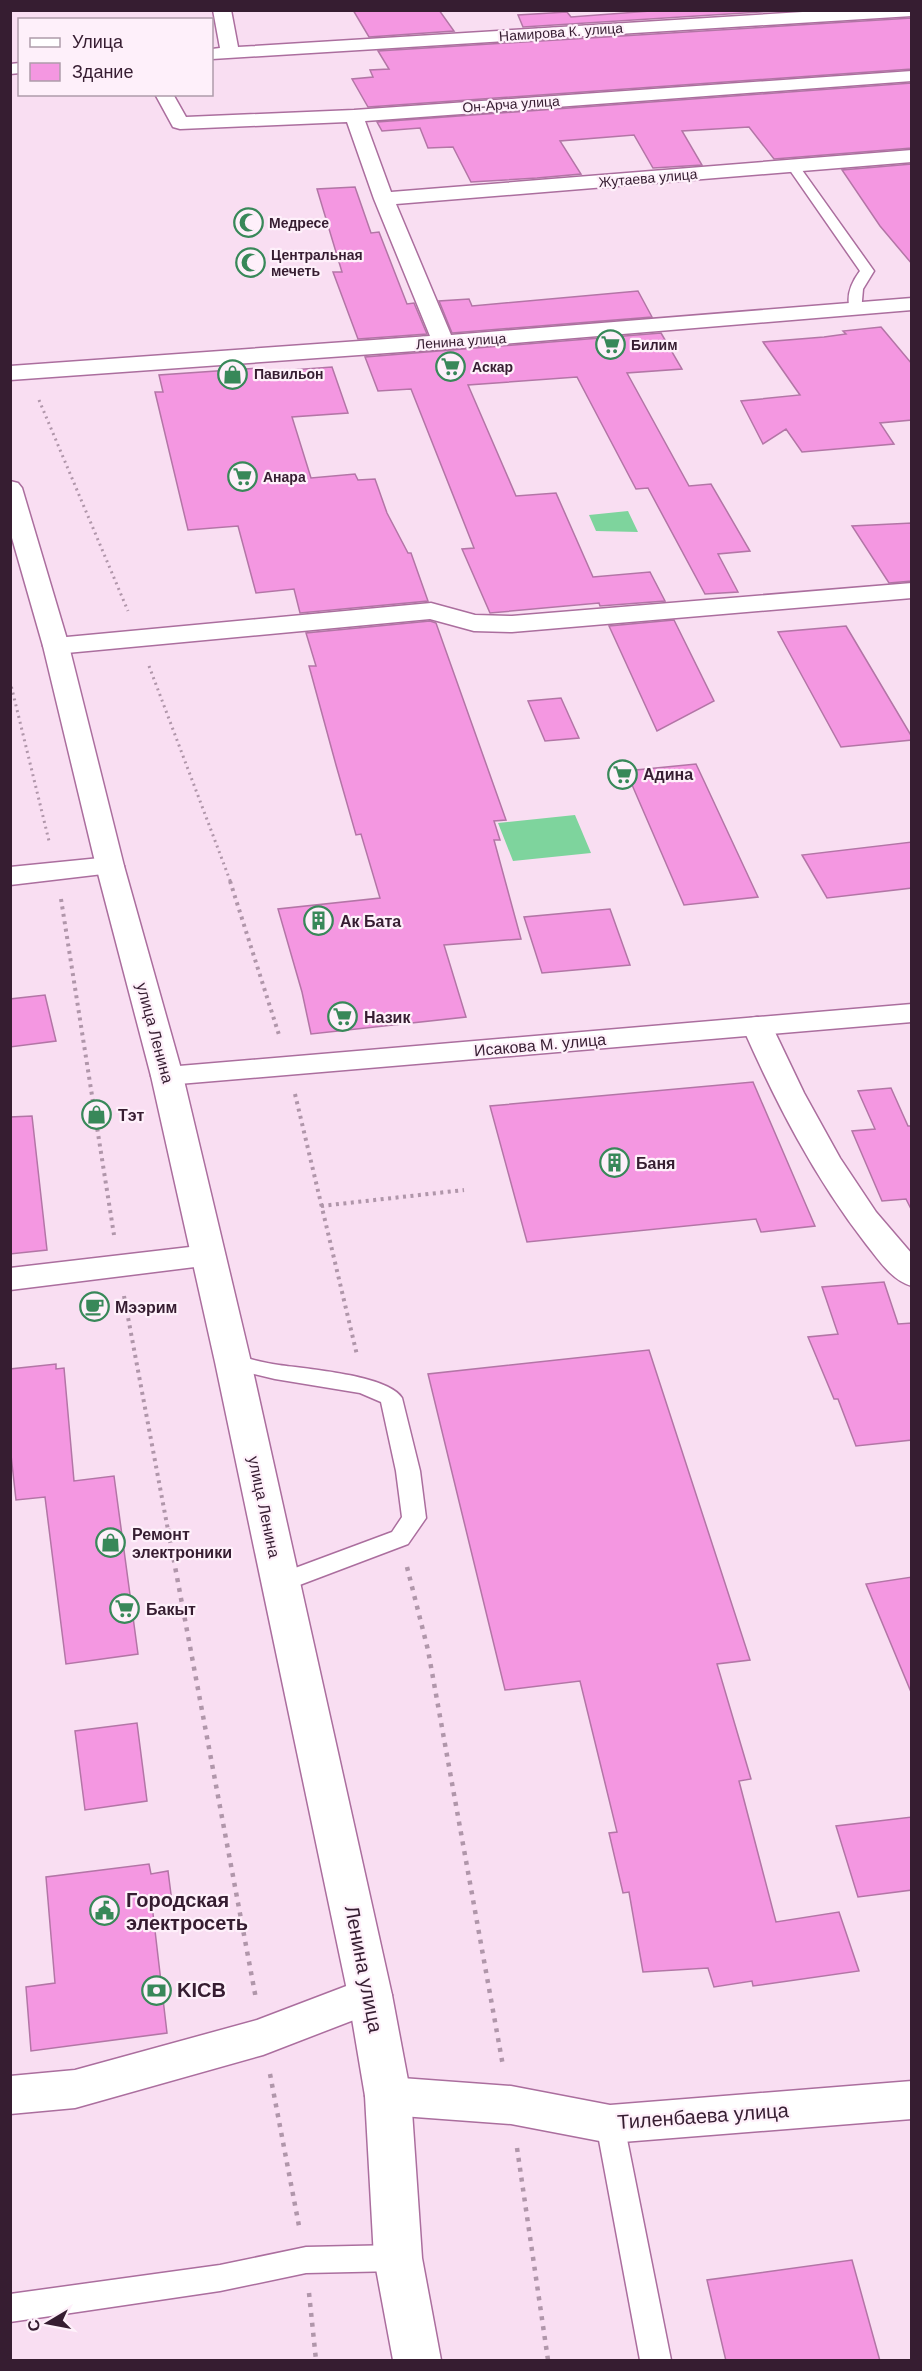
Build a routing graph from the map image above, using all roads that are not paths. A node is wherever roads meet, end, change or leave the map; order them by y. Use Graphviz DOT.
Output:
graph roads {
  1 [pos="222,10"];
  2 [pos="912,11"];
  3 [pos="230,52"];
  4 [pos="213,54"];
  5 [pos="912,76"];
  6 [pos="165,96"];
  7 [pos="354,116"];
  8 [pos="912,156"];
  9 [pos="793,166"];
  10 [pos="384,199"];
  11 [pos="912,304"];
  12 [pos="856,309"];
  13 [pos="443,342"];
  14 [pos="19,373"];
  15 [pos="13,505"];
  16 [pos="912,590"];
  17 [pos="56,646"];
  18 [pos="110,866"];
  19 [pos="10,876"];
  20 [pos="912,1013"];
  21 [pos="757,1026"];
  22 [pos="168,1076"];
  23 [pos="207,1256"];
  24 [pos="912,1275"];
  25 [pos="10,1279"];
  26 [pos="233,1362"];
  27 [pos="280,1583"];
  28 [pos="370,1995"];
  29 [pos="10,2095"];
  30 [pos="388,2096"];
  31 [pos="912,2100"];
  32 [pos="610,2124"];
  33 [pos="398,2258"];
  34 [pos="10,2308"];
  35 [pos="417,2361"];
  36 [pos="656,2361"];
  1 -- 3 [label="street"];
  2 -- 3 [label="street, Намирова К. улица"];
  3 -- 4 [label="street, Намирова К. улица"];
  5 -- 7 [label="street, Он-Арча улица"];
  6 -- 7 [label="street, Он-Арча улица"];
  7 -- 10 [label="street"];
  8 -- 9 [label="street, Жутаева улица"];
  9 -- 10 [label="street, Жутаева улица"];
  9 -- 12 [label="lane"];
  10 -- 13 [label="street"];
  11 -- 12 [label="street, Ленина улица"];
  12 -- 13 [label="street, Ленина улица"];
  13 -- 14 [label="street, Ленина улица"];
  15 -- 17 [label="street, улица Ленина"];
  16 -- 17 [label="street"];
  17 -- 18 [label="street, улица Ленина"];
  18 -- 19 [label="street"];
  18 -- 22 [label="street, улица Ленина"];
  20 -- 21 [label="street, Исакова М. улица"];
  21 -- 22 [label="street, Исакова М. улица"];
  21 -- 24 [label="street"];
  22 -- 23 [label="street, улица Ленина"];
  23 -- 25 [label="street"];
  23 -- 26 [label="street, улица Ленина"];
  26 -- 27 [label="street, улица Ленина"];
  26 -- 27 [label="lane"];
  27 -- 28 [label="street, Ленина улица"];
  28 -- 29 [label="street"];
  28 -- 30 [label="street, Ленина улица"];
  30 -- 32 [label="street, Тиленбаева улица"];
  30 -- 33 [label="street, Ленина улица"];
  31 -- 32 [label="street, Тиленбаева улица"];
  32 -- 36 [label="lane"];
  33 -- 34 [label="lane"];
  33 -- 35 [label="street, Ленина улица"];
}
